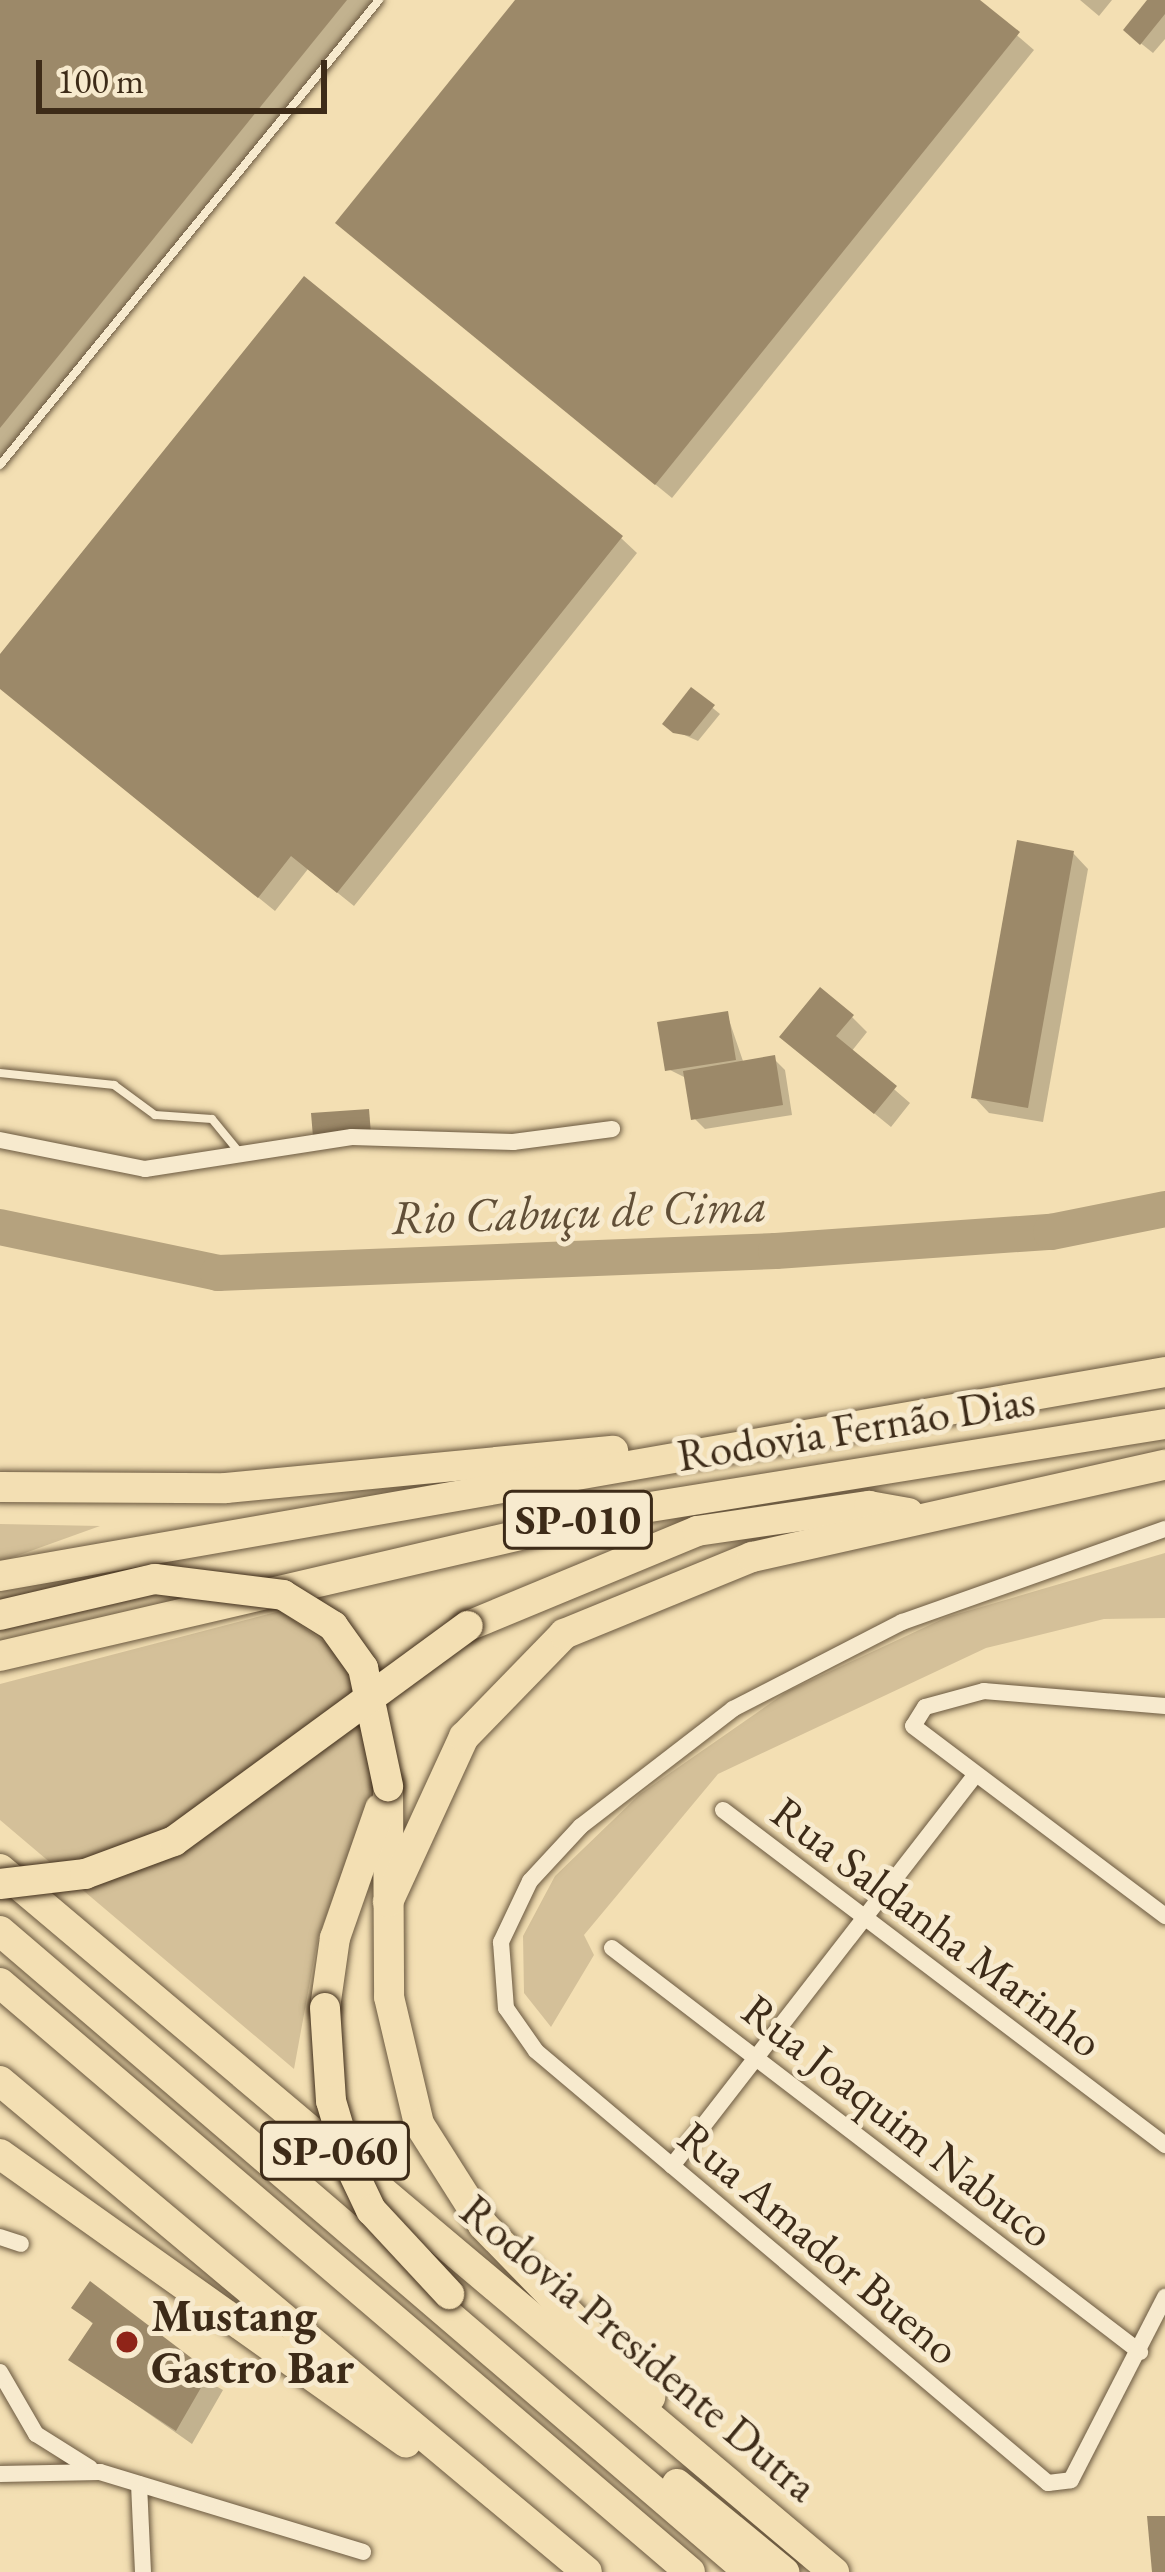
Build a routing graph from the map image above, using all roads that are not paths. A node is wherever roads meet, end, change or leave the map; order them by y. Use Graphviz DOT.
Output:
graph roads {
  1 [pos="380,0"];
  2 [pos="0,465"];
  3 [pos="0,1072"];
  4 [pos="612,1129"];
  5 [pos="0,1140"];
  6 [pos="239,1155"];
  7 [pos="1165,1372"];
  8 [pos="1165,1424"];
  9 [pos="751,1444"];
  10 [pos="1165,1465"];
  11 [pos="0,1487"];
  12 [pos="226,1488"];
  13 [pos="0,1505"];
  14 [pos="920,1515"];
  15 [pos="1165,1529"];
  16 [pos="0,1576"];
  17 [pos="0,1615"];
  18 [pos="0,1656"];
  19 [pos="1165,1706"];
  20 [pos="975,1775"];
  21 [pos="388,1786"];
  22 [pos="722,1810"];
  23 [pos="0,1868"];
  24 [pos="0,1884"];
  25 [pos="388,1902"];
  26 [pos="1165,1916"];
  27 [pos="864,1917"];
  28 [pos="0,1931"];
  29 [pos="611,1948"];
  30 [pos="0,1983"];
  31 [pos="757,2057"];
  32 [pos="0,2081"];
  33 [pos="1165,2145"];
  34 [pos="0,2154"];
  35 [pos="672,2166"];
  36 [pos="0,2237"];
  37 [pos="21,2244"];
  38 [pos="1165,2296"];
  39 [pos="1139,2352"];
  40 [pos="0,2372"];
  41 [pos="672,2432"];
  42 [pos="100,2472"];
  43 [pos="0,2474"];
  44 [pos="139,2484"];
  45 [pos="496,2497"];
  46 [pos="363,2552"];
  47 [pos="143,2572"];
  48 [pos="587,2572"];
  49 [pos="690,2572"];
  50 [pos="749,2572"];
  51 [pos="784,2572"];
  52 [pos="834,2572"];
  1 -- 2 [label="lane"];
  3 -- 6 [label="lane"];
  4 -- 6 [label="street"];
  5 -- 6 [label="street"];
  7 -- 9 [label="highway, Rodovia Fernão Dias / SP-010"];
  8 -- 18 [label="highway, Rodovia Fernão Dias / SP-010"];
  9 -- 12 [label="highway"];
  9 -- 16 [label="highway, Rodovia Fernão Dias / SP-010"];
  10 -- 14 [label="highway"];
  11 -- 12 [label="highway"];
  12 -- 13 [label="highway"];
  14 -- 24 [label="highway, bridge"];
  14 -- 25 [label="highway"];
  15 -- 35 [label="street, Rua Amador Bueno"];
  17 -- 21 [label="highway, bridge"];
  19 -- 20 [label="street"];
  20 -- 26 [label="street"];
  20 -- 27 [label="street"];
  21 -- 25 [label="highway"];
  21 -- 51 [label="highway, bridge"];
  22 -- 27 [label="street, Rua Saldanha Marinho"];
  23 -- 41 [label="highway, Rodovia Presidente Dutra / SP-060"];
  25 -- 41 [label="highway"];
  27 -- 31 [label="street"];
  27 -- 33 [label="street, Rua Saldanha Marinho"];
  28 -- 50 [label="highway, SP-060"];
  29 -- 31 [label="street, Rua Joaquim Nabuco"];
  30 -- 49 [label="highway, SP-060"];
  31 -- 35 [label="street"];
  31 -- 39 [label="street, Rua Joaquim Nabuco"];
  32 -- 45 [label="highway"];
  34 -- 45 [label="highway"];
  35 -- 39 [label="street, Rua Amador Bueno"];
  36 -- 37 [label="street"];
  38 -- 39 [label="street"];
  40 -- 42 [label="street"];
  41 -- 52 [label="highway, Rodovia Presidente Dutra / SP-060"];
  42 -- 43 [label="street"];
  42 -- 44 [label="street"];
  44 -- 46 [label="street"];
  44 -- 47 [label="street"];
  45 -- 48 [label="highway"];
}
